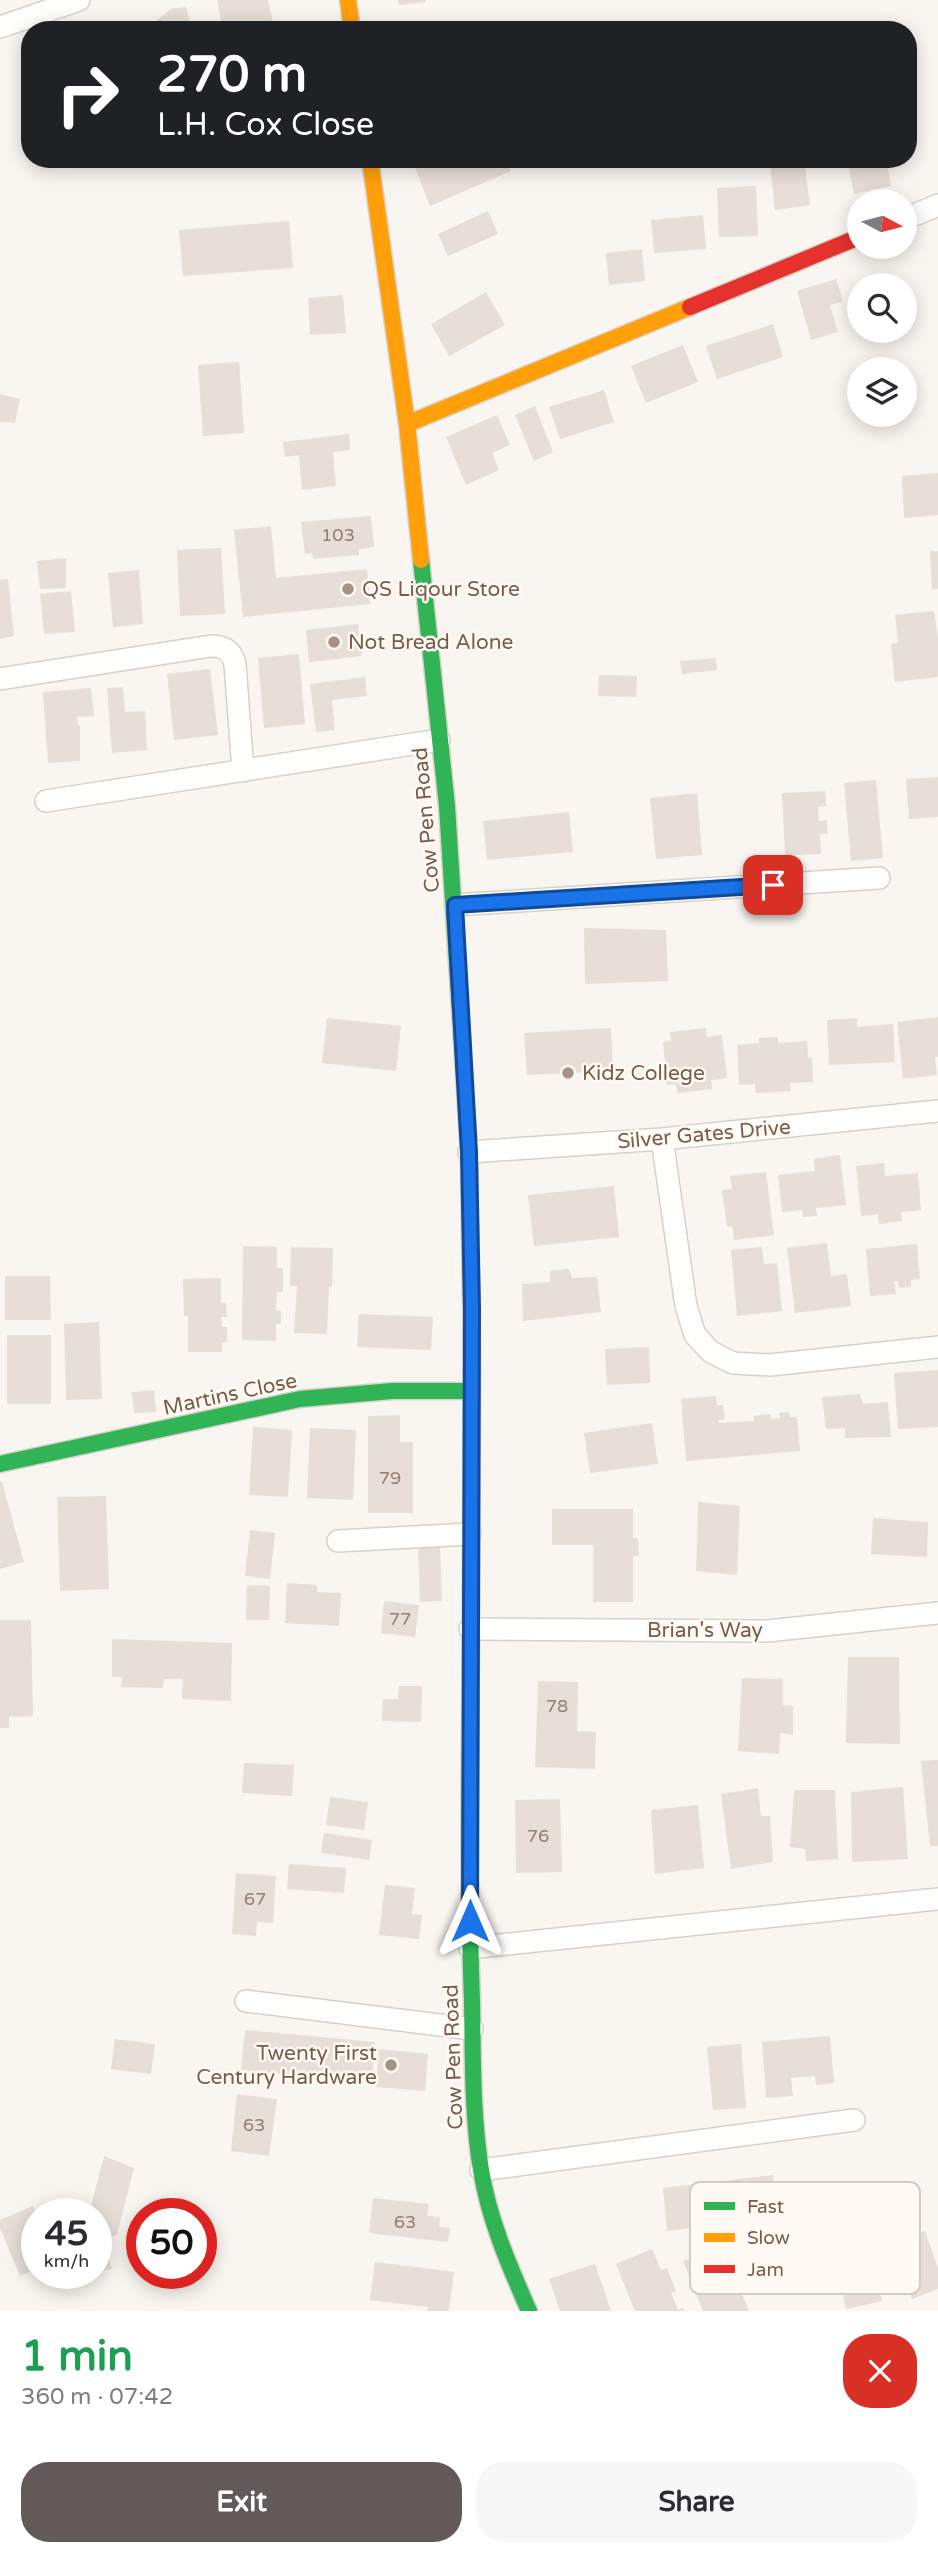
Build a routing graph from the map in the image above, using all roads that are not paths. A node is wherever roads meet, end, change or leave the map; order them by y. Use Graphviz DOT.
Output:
graph roads {
  1 [pos="79,0"];
  2 [pos="348,0"];
  3 [pos="351,21"];
  4 [pos="0,27"];
  5 [pos="371,168"];
  6 [pos="938,205"];
  7 [pos="917,214"];
  8 [pos="847,242"];
  9 [pos="407,424"];
  10 [pos="0,679"];
  11 [pos="439,740"];
  12 [pos="243,771"];
  13 [pos="46,801"];
  14 [pos="879,878"];
  15 [pos="455,905"];
  16 [pos="938,1111"];
  17 [pos="662,1139"];
  18 [pos="469,1152"];
  19 [pos="938,1347"];
  20 [pos="472,1391"];
  21 [pos="0,1464"];
  22 [pos="470,1534"];
  23 [pos="338,1541"];
  24 [pos="938,1613"];
  25 [pos="470,1629"];
  26 [pos="938,1899"];
  27 [pos="470,1948"];
  28 [pos="246,2001"];
  29 [pos="472,2029"];
  30 [pos="854,2120"];
  31 [pos="481,2170"];
  32 [pos="529,2311"];
  1 -- 4 [label="street"];
  2 -- 3 [label="main road"];
  5 -- 9 [label="main road, Cow Pen Road"];
  6 -- 7 [label="street"];
  8 -- 9 [label="main road"];
  9 -- 11 [label="main road, Cow Pen Road"];
  10 -- 12 [label="street"];
  11 -- 12 [label="street"];
  11 -- 15 [label="main road, Cow Pen Road"];
  12 -- 13 [label="street"];
  14 -- 15 [label="street"];
  15 -- 18 [label="main road, Cow Pen Road"];
  16 -- 17 [label="street, Silver Gates Drive"];
  17 -- 18 [label="street, Silver Gates Drive"];
  17 -- 19 [label="street"];
  18 -- 20 [label="main road, Cow Pen Road"];
  20 -- 21 [label="main road, Martins Close"];
  20 -- 22 [label="main road, Cow Pen Road"];
  22 -- 23 [label="street"];
  22 -- 25 [label="main road, Cow Pen Road"];
  24 -- 25 [label="street, Brian's Way"];
  25 -- 27 [label="main road, Cow Pen Road"];
  26 -- 27 [label="street"];
  27 -- 29 [label="main road, Cow Pen Road"];
  28 -- 29 [label="street"];
  29 -- 31 [label="main road, Cow Pen Road"];
  30 -- 31 [label="street"];
  31 -- 32 [label="main road, Cow Pen Road"];
}
